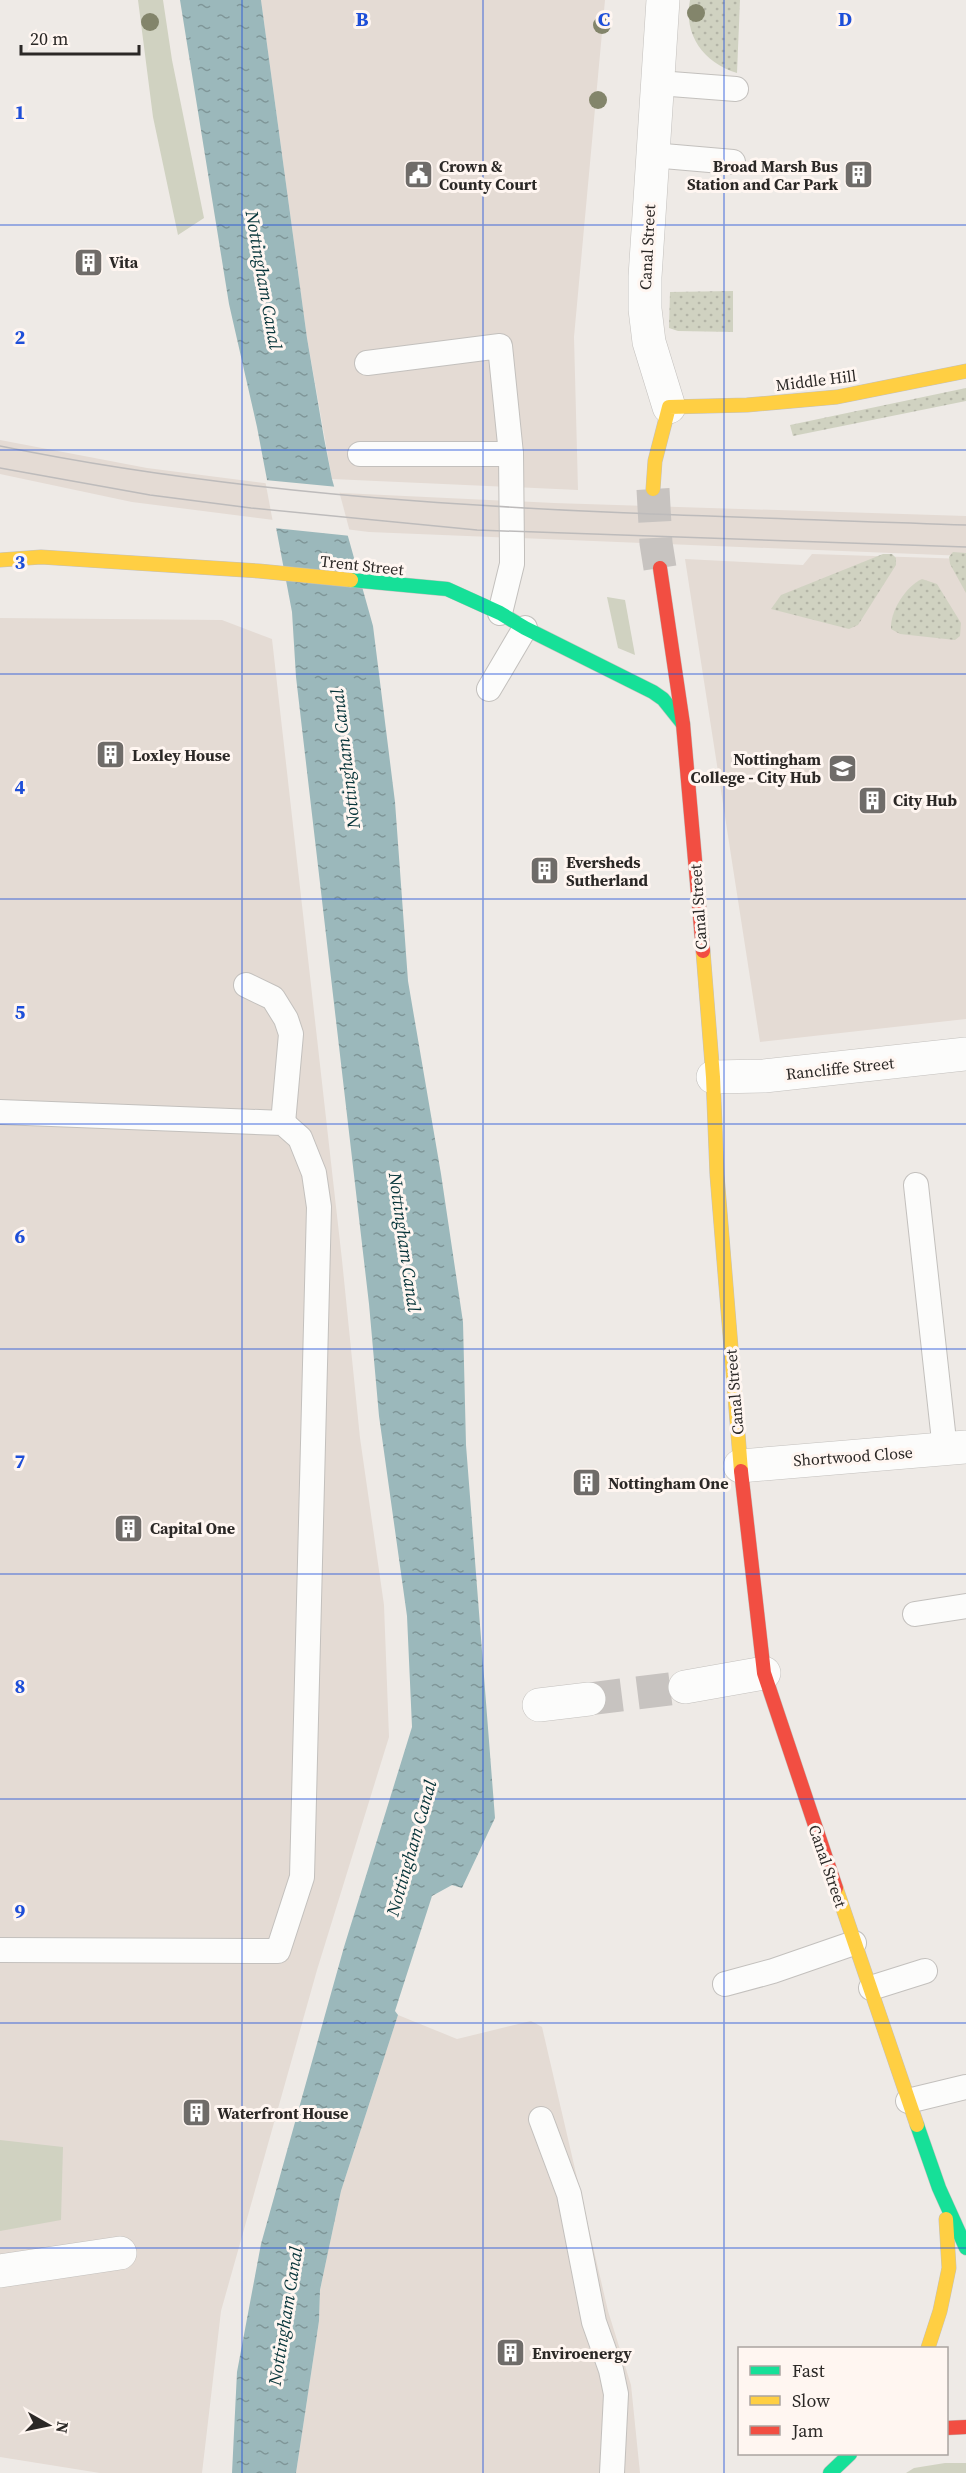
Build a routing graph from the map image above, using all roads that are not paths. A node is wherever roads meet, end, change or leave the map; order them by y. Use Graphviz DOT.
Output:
graph roads {
  1 [pos="663,0"];
  2 [pos="657,83"];
  3 [pos="736,89"];
  4 [pos="652,155"];
  5 [pos="733,162"];
  6 [pos="367,363"];
  7 [pos="966,371"];
  8 [pos="669,407"];
  9 [pos="360,454"];
  10 [pos="511,454"];
  11 [pos="653,489"];
  12 [pos="0,560"];
  13 [pos="660,568"];
  14 [pos="500,613"];
  15 [pos="525,628"];
  16 [pos="489,689"];
  17 [pos="683,724"];
  18 [pos="246,986"];
  19 [pos="966,1054"];
  20 [pos="713,1077"];
  21 [pos="0,1112"];
  22 [pos="283,1123"];
  23 [pos="916,1185"];
  24 [pos="956,1448"];
  25 [pos="740,1466"];
  26 [pos="966,1606"];
  27 [pos="915,1614"];
  28 [pos="764,1673"];
  29 [pos="686,1687"];
  30 [pos="589,1699"];
  31 [pos="539,1705"];
  32 [pos="854,1943"];
  33 [pos="0,1950"];
  34 [pos="925,1971"];
  35 [pos="725,1984"];
  36 [pos="871,1988"];
  37 [pos="966,2087"];
  38 [pos="908,2101"];
  39 [pos="541,2119"];
  40 [pos="939,2188"];
  41 [pos="965,2242"];
  42 [pos="120,2253"];
  43 [pos="0,2271"];
  44 [pos="929,2347"];
  45 [pos="966,2427"];
  46 [pos="948,2428"];
  47 [pos="848,2455"];
  48 [pos="612,2473"];
  49 [pos="830,2473"];
  1 -- 2 [label="street, Canal Street"];
  2 -- 3 [label="lane"];
  2 -- 4 [label="street, Canal Street"];
  4 -- 5 [label="lane"];
  4 -- 8 [label="street, Canal Street"];
  6 -- 10 [label="lane"];
  7 -- 8 [label="main road, Middle Hill"];
  8 -- 11 [label="main road"];
  9 -- 10 [label="lane"];
  10 -- 14 [label="lane"];
  12 -- 14 [label="main road, Trent Street"];
  13 -- 17 [label="main road, Canal Street"];
  14 -- 15 [label="main road, Trent Street"];
  15 -- 16 [label="lane"];
  15 -- 17 [label="main road, Trent Street"];
  17 -- 20 [label="main road, Canal Street"];
  18 -- 22 [label="lane"];
  19 -- 20 [label="street, Rancliffe Street"];
  20 -- 25 [label="main road, Canal Street"];
  21 -- 22 [label="lane"];
  22 -- 33 [label="lane"];
  23 -- 24 [label="lane"];
  24 -- 25 [label="street, Shortwood Close"];
  25 -- 28 [label="main road, Canal Street"];
  26 -- 27 [label="lane"];
  28 -- 29 [label="street"];
  28 -- 32 [label="main road, Canal Street"];
  30 -- 31 [label="street"];
  32 -- 35 [label="lane"];
  32 -- 36 [label="main road, Canal Street"];
  34 -- 36 [label="lane"];
  36 -- 38 [label="main road, Canal Street"];
  37 -- 38 [label="lane"];
  38 -- 40 [label="main road, Canal Street"];
  39 -- 48 [label="lane"];
  40 -- 41 [label="main road, Canal Street"];
  40 -- 44 [label="main road, Canal Street"];
  42 -- 43 [label="street"];
  45 -- 46 [label="main road"];
  47 -- 49 [label="main road"];
}
